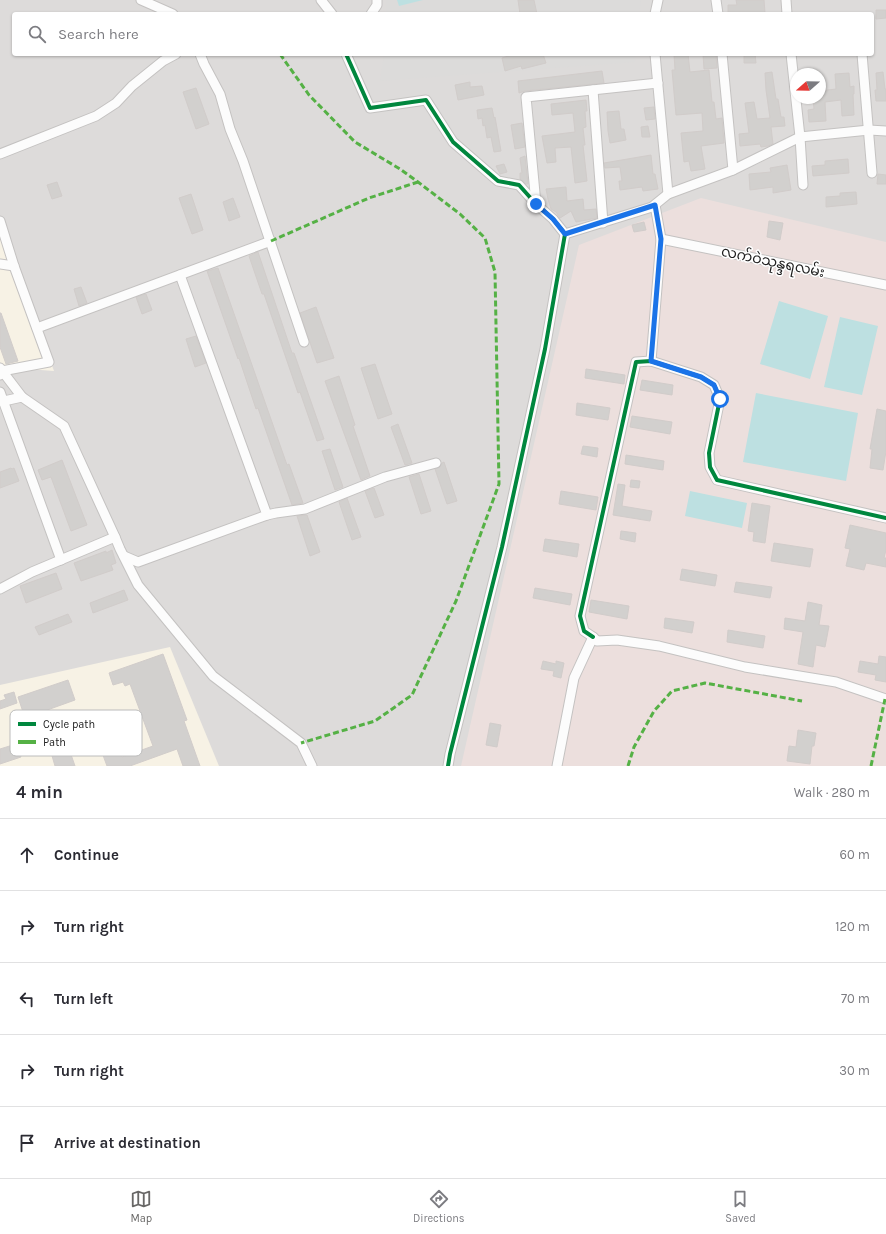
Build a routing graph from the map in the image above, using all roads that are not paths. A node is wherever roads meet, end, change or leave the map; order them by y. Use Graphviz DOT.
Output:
graph roads {
  1 [pos="141,0"];
  2 [pos="321,0"];
  3 [pos="377,0"];
  4 [pos="658,0"];
  5 [pos="716,0"];
  6 [pos="786,0"];
  7 [pos="168,12"];
  8 [pos="330,12"];
  9 [pos="372,12"];
  10 [pos="655,12"];
  11 [pos="718,12"];
  12 [pos="787,12"];
  13 [pos="172,56"];
  14 [pos="201,56"];
  15 [pos="347,56"];
  16 [pos="655,56"];
  17 [pos="722,56"];
  18 [pos="791,56"];
  19 [pos="862,56"];
  20 [pos="658,82"];
  21 [pos="593,90"];
  22 [pos="868,130"];
  23 [pos="886,131"];
  24 [pos="800,137"];
  25 [pos="0,154"];
  26 [pos="733,170"];
  27 [pos="872,173"];
  28 [pos="803,185"];
  29 [pos="668,194"];
  30 [pos="536,204"];
  31 [pos="655,205"];
  32 [pos="0,221"];
  33 [pos="603,223"];
  34 [pos="565,234"];
  35 [pos="661,239"];
  36 [pos="270,241"];
  37 [pos="0,264"];
  38 [pos="14,266"];
  39 [pos="180,275"];
  40 [pos="886,285"];
  41 [pos="37,328"];
  42 [pos="304,342"];
  43 [pos="651,361"];
  44 [pos="1,371"];
  45 [pos="0,392"];
  46 [pos="22,397"];
  47 [pos="2,401"];
  48 [pos="436,463"];
  49 [pos="267,515"];
  50 [pos="886,518"];
  51 [pos="115,537"];
  52 [pos="124,556"];
  53 [pos="61,560"];
  54 [pos="0,589"];
  55 [pos="594,637"];
  56 [pos="886,699"];
  57 [pos="312,766"];
  58 [pos="448,766"];
  59 [pos="557,766"];
  1 -- 7 [label="street"];
  2 -- 8 [label="street"];
  3 -- 9 [label="street"];
  4 -- 10 [label="street"];
  5 -- 11 [label="street"];
  6 -- 12 [label="street"];
  13 -- 25 [label="street"];
  14 -- 36 [label="street"];
  15 -- 30 [label="street"];
  16 -- 20 [label="street"];
  17 -- 26 [label="street"];
  18 -- 24 [label="street"];
  19 -- 22 [label="street"];
  20 -- 21 [label="street"];
  20 -- 29 [label="street"];
  21 -- 30 [label="street"];
  21 -- 33 [label="street"];
  22 -- 23 [label="street"];
  22 -- 24 [label="street"];
  22 -- 27 [label="street"];
  24 -- 26 [label="street"];
  24 -- 28 [label="street"];
  26 -- 29 [label="street"];
  29 -- 31 [label="street"];
  30 -- 34 [label="street"];
  31 -- 33 [label="street"];
  31 -- 35 [label="street"];
  32 -- 38 [label="street"];
  33 -- 34 [label="street"];
  34 -- 58 [label="street"];
  35 -- 40 [label="street, လက်ဝဲသုန္ဒရလမ်း"];
  35 -- 43 [label="street"];
  36 -- 39 [label="street"];
  36 -- 42 [label="street"];
  37 -- 38 [label="street"];
  38 -- 41 [label="street"];
  39 -- 41 [label="street"];
  39 -- 49 [label="street"];
  41 -- 44 [label="street"];
  43 -- 50 [label="street"];
  43 -- 55 [label="street"];
  44 -- 46 [label="street"];
  45 -- 47 [label="street"];
  46 -- 47 [label="street"];
  46 -- 51 [label="street"];
  47 -- 53 [label="street"];
  48 -- 49 [label="street"];
  49 -- 52 [label="street"];
  51 -- 52 [label="street"];
  51 -- 53 [label="street"];
  52 -- 57 [label="street"];
  53 -- 54 [label="street"];
  55 -- 56 [label="street"];
  55 -- 59 [label="street"];
}
